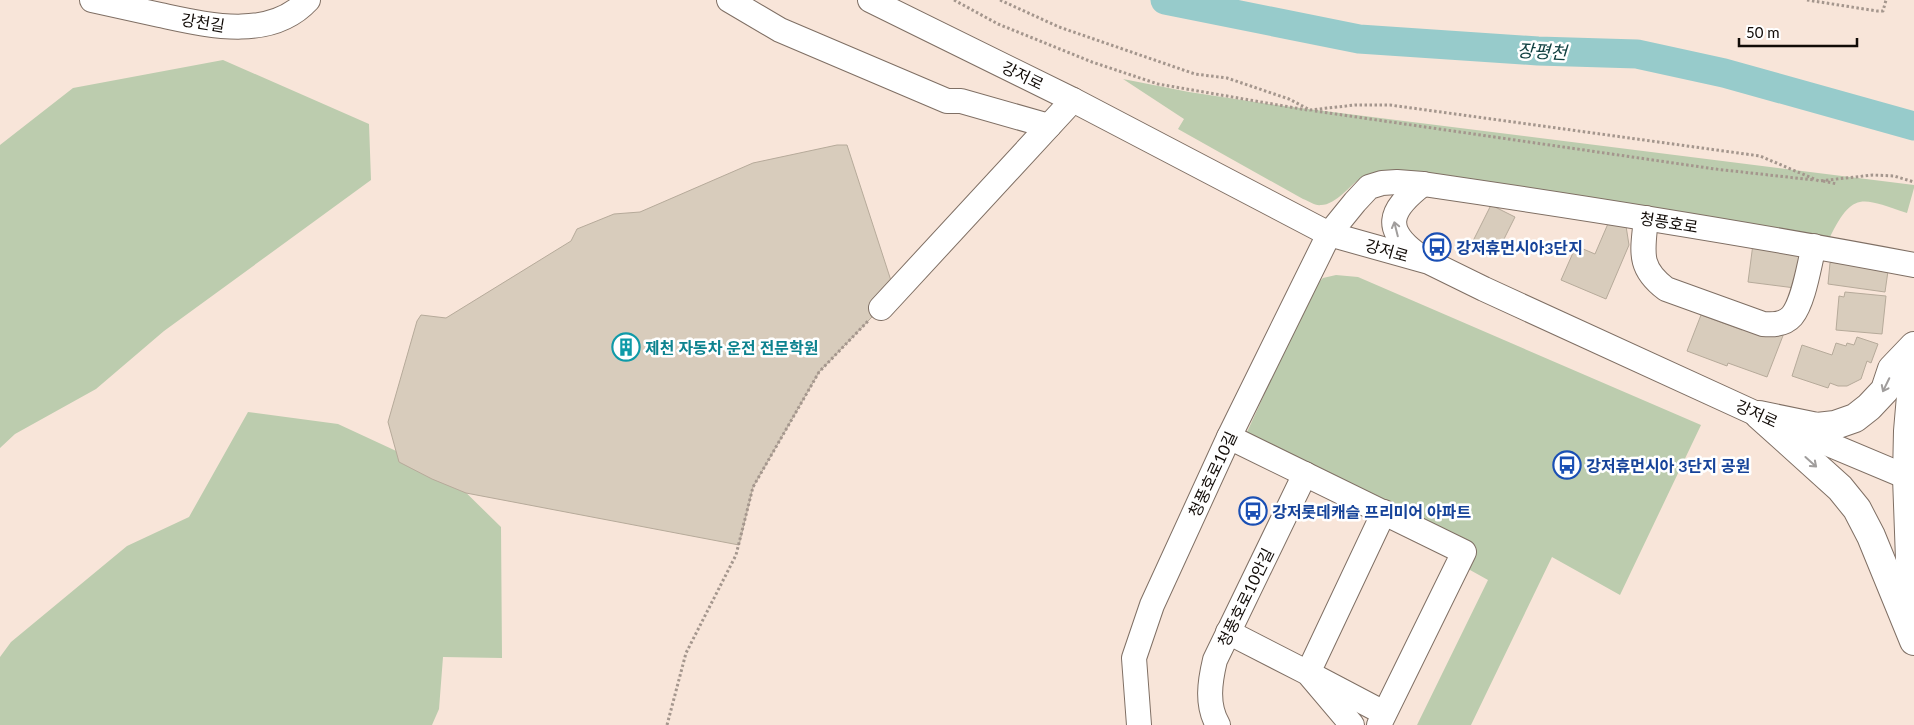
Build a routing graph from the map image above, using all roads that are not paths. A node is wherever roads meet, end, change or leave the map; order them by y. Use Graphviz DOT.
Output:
graph roads {
  1 [pos="92,0"];
  2 [pos="308,0"];
  3 [pos="729,0"];
  4 [pos="870,0"];
  5 [pos="1073,100"];
  6 [pos="1048,126"];
  7 [pos="1423,184"];
  8 [pos="1646,218"];
  9 [pos="1329,234"];
  10 [pos="1814,246"];
  11 [pos="1429,262"];
  12 [pos="1914,265"];
  13 [pos="881,308"];
  14 [pos="1914,346"];
  15 [pos="1914,360"];
  16 [pos="1759,415"];
  17 [pos="1229,437"];
  18 [pos="1305,474"];
  19 [pos="1911,479"];
  20 [pos="1384,512"];
  21 [pos="1914,605"];
  22 [pos="1228,632"];
  23 [pos="1914,641"];
  24 [pos="1308,673"];
  25 [pos="1381,719"];
  26 [pos="1139,725"];
  27 [pos="1218,725"];
  28 [pos="1352,725"];
  1 -- 2 [label="street, 강천길"];
  3 -- 6 [label="street"];
  4 -- 5 [label="street, 강저로"];
  5 -- 6 [label="street"];
  5 -- 9 [label="street, 강저로"];
  6 -- 13 [label="street"];
  7 -- 8 [label="street, 청풍호로"];
  7 -- 9 [label="street, 청풍호로"];
  11 -- 7 [label="street, one-way"];
  8 -- 10 [label="street, 청풍호로"];
  8 -- 10 [label="street"];
  9 -- 11 [label="street, 강저로"];
  9 -- 17 [label="street, 청풍호로10길"];
  10 -- 12 [label="street, 청풍호로"];
  11 -- 16 [label="street, 강저로"];
  14 -- 16 [label="main road, one-way"];
  15 -- 19 [label="main road"];
  16 -- 19 [label="street, 강저로"];
  16 -- 23 [label="main road, one-way"];
  17 -- 18 [label="street"];
  17 -- 26 [label="street, 청풍호로10길"];
  18 -- 20 [label="street"];
  18 -- 22 [label="street, 청풍호로10안길"];
  19 -- 21 [label="main road"];
  20 -- 24 [label="street"];
  20 -- 25 [label="street"];
  22 -- 24 [label="street"];
  22 -- 27 [label="street, 청풍호로10안길"];
  24 -- 25 [label="street"];
  24 -- 28 [label="street"];
}
